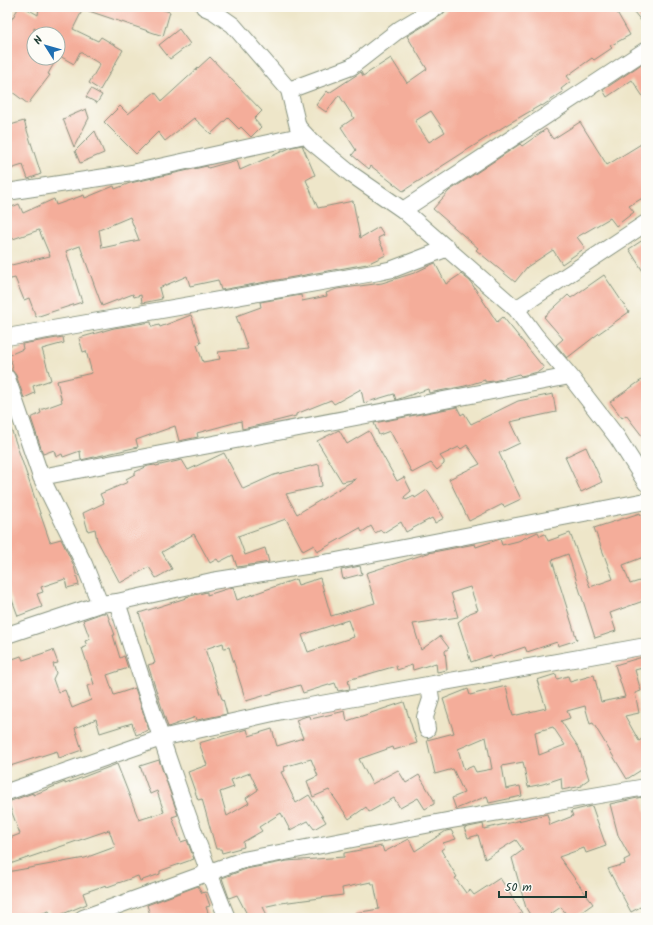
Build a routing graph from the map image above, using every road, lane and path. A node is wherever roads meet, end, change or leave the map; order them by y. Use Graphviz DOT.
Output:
graph roads {
  1 [pos="204,7"];
  2 [pos="437,7"];
  3 [pos="646,50"];
  4 [pos="289,90"];
  5 [pos="305,135"];
  6 [pos="7,192"];
  7 [pos="402,210"];
  8 [pos="646,223"];
  9 [pos="448,248"];
  10 [pos="516,309"];
  11 [pos="7,337"];
  12 [pos="570,376"];
  13 [pos="7,378"];
  14 [pos="41,477"];
  15 [pos="646,483"];
  16 [pos="646,501"];
  17 [pos="117,602"];
  18 [pos="100,604"];
  19 [pos="7,635"];
  20 [pos="646,646"];
  21 [pos="429,685"];
  22 [pos="427,729"];
  23 [pos="161,738"];
  24 [pos="646,787"];
  25 [pos="7,792"];
  26 [pos="208,871"];
  27 [pos="83,918"];
  28 [pos="228,918"];
  1 -- 4 [label="street"];
  2 -- 4 [label="street"];
  3 -- 7 [label="street"];
  4 -- 5 [label="street"];
  5 -- 6 [label="street"];
  5 -- 7 [label="street"];
  7 -- 9 [label="street"];
  8 -- 10 [label="street"];
  9 -- 10 [label="street"];
  9 -- 11 [label="street"];
  10 -- 12 [label="street"];
  12 -- 14 [label="street"];
  12 -- 15 [label="street"];
  13 -- 14 [label="street"];
  14 -- 18 [label="street"];
  16 -- 17 [label="street"];
  17 -- 18 [label="street"];
  17 -- 23 [label="street"];
  18 -- 19 [label="street"];
  20 -- 21 [label="street"];
  21 -- 22 [label="street"];
  21 -- 23 [label="street"];
  23 -- 25 [label="street"];
  23 -- 26 [label="street"];
  24 -- 26 [label="street"];
  26 -- 27 [label="street"];
  26 -- 28 [label="street"];
}
